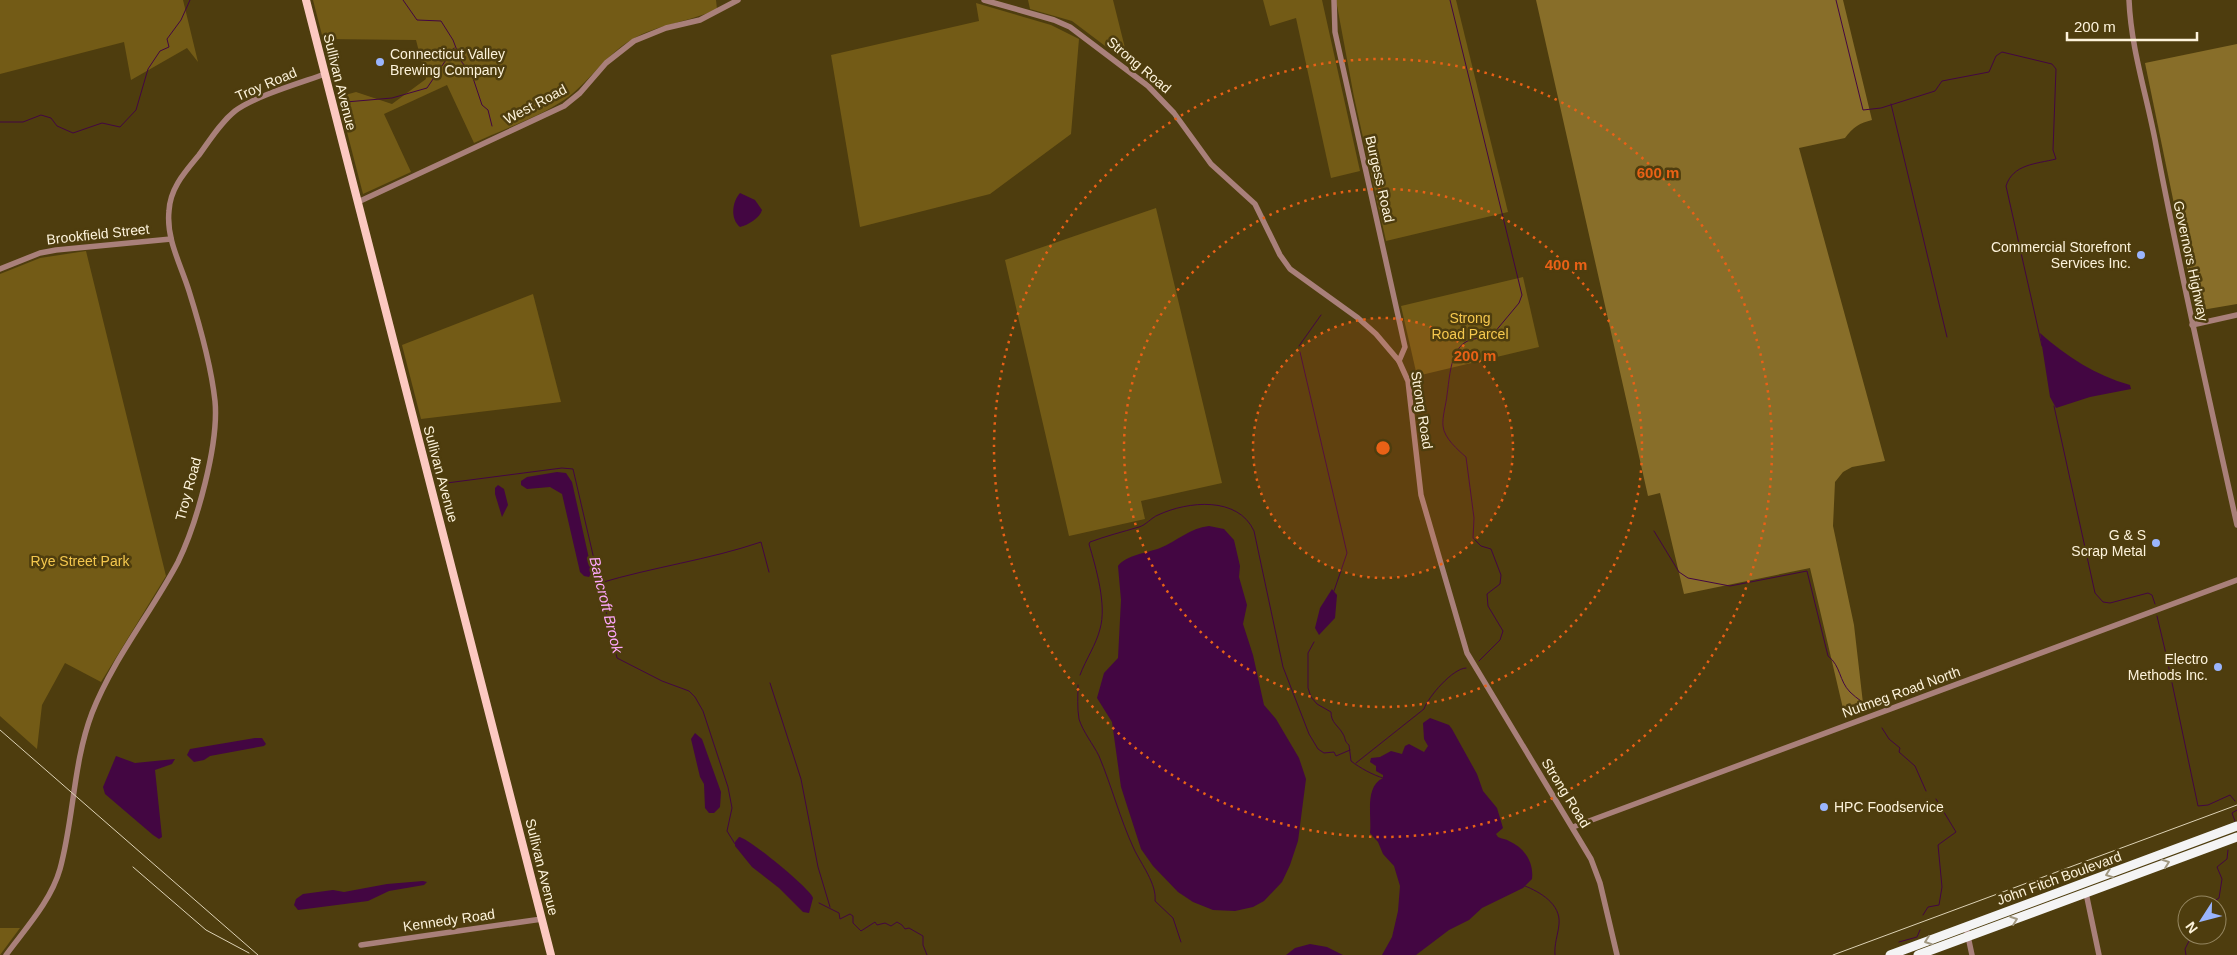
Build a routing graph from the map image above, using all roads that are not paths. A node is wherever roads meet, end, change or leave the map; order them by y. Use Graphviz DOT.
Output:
graph roads {
  1 [pos="306,0"];
  2 [pos="738,0"];
  3 [pos="984,0"];
  4 [pos="1334,0"];
  5 [pos="2129,0"];
  6 [pos="326,74"];
  7 [pos="358,202"];
  8 [pos="171,239"];
  9 [pos="0,269"];
  10 [pos="2237,315"];
  11 [pos="2192,325"];
  12 [pos="1399,362"];
  13 [pos="2235,508"];
  14 [pos="2237,525"];
  15 [pos="2237,580"];
  16 [pos="2237,826"];
  17 [pos="1573,827"];
  18 [pos="2237,837"];
  19 [pos="2086,893"];
  20 [pos="542,919"];
  21 [pos="1966,927"];
  22 [pos="1968,936"];
  23 [pos="361,945"];
  24 [pos="6,955"];
  25 [pos="551,955"];
  26 [pos="1617,955"];
  27 [pos="1890,955"];
  28 [pos="1918,955"];
  29 [pos="1972,955"];
  30 [pos="2099,955"];
  1 -- 6 [label="main road, Sullivan Avenue"];
  2 -- 7 [label="street, West Road"];
  3 -- 12 [label="street, Strong Road"];
  4 -- 12 [label="street, Burgess Road"];
  5 -- 11 [label="street, Governors Highway"];
  6 -- 7 [label="main road, Sullivan Avenue"];
  6 -- 8 [label="street, Troy Road"];
  7 -- 20 [label="main road, Sullivan Avenue"];
  8 -- 9 [label="street, Brookfield Street"];
  8 -- 24 [label="street, Troy Road"];
  10 -- 11 [label="street"];
  11 -- 13 [label="street, Governors Highway"];
  12 -- 17 [label="street, Strong Road"];
  13 -- 14 [label="street, Governors Highway"];
  15 -- 17 [label="street, Nutmeg Road North"];
  16 -- 21 [label="highway, John Fitch Boulevard, one-way"];
  17 -- 26 [label="street, Strong Road"];
  19 -- 18 [label="highway, John Fitch Boulevard, one-way"];
  22 -- 19 [label="highway, John Fitch Boulevard, one-way"];
  19 -- 30 [label="street"];
  20 -- 23 [label="street, Kennedy Road"];
  20 -- 25 [label="main road, Sullivan Avenue"];
  21 -- 22 [label="street"];
  21 -- 27 [label="highway, John Fitch Boulevard, one-way"];
  22 -- 28 [label="highway, John Fitch Boulevard"];
  22 -- 29 [label="street"];
}
